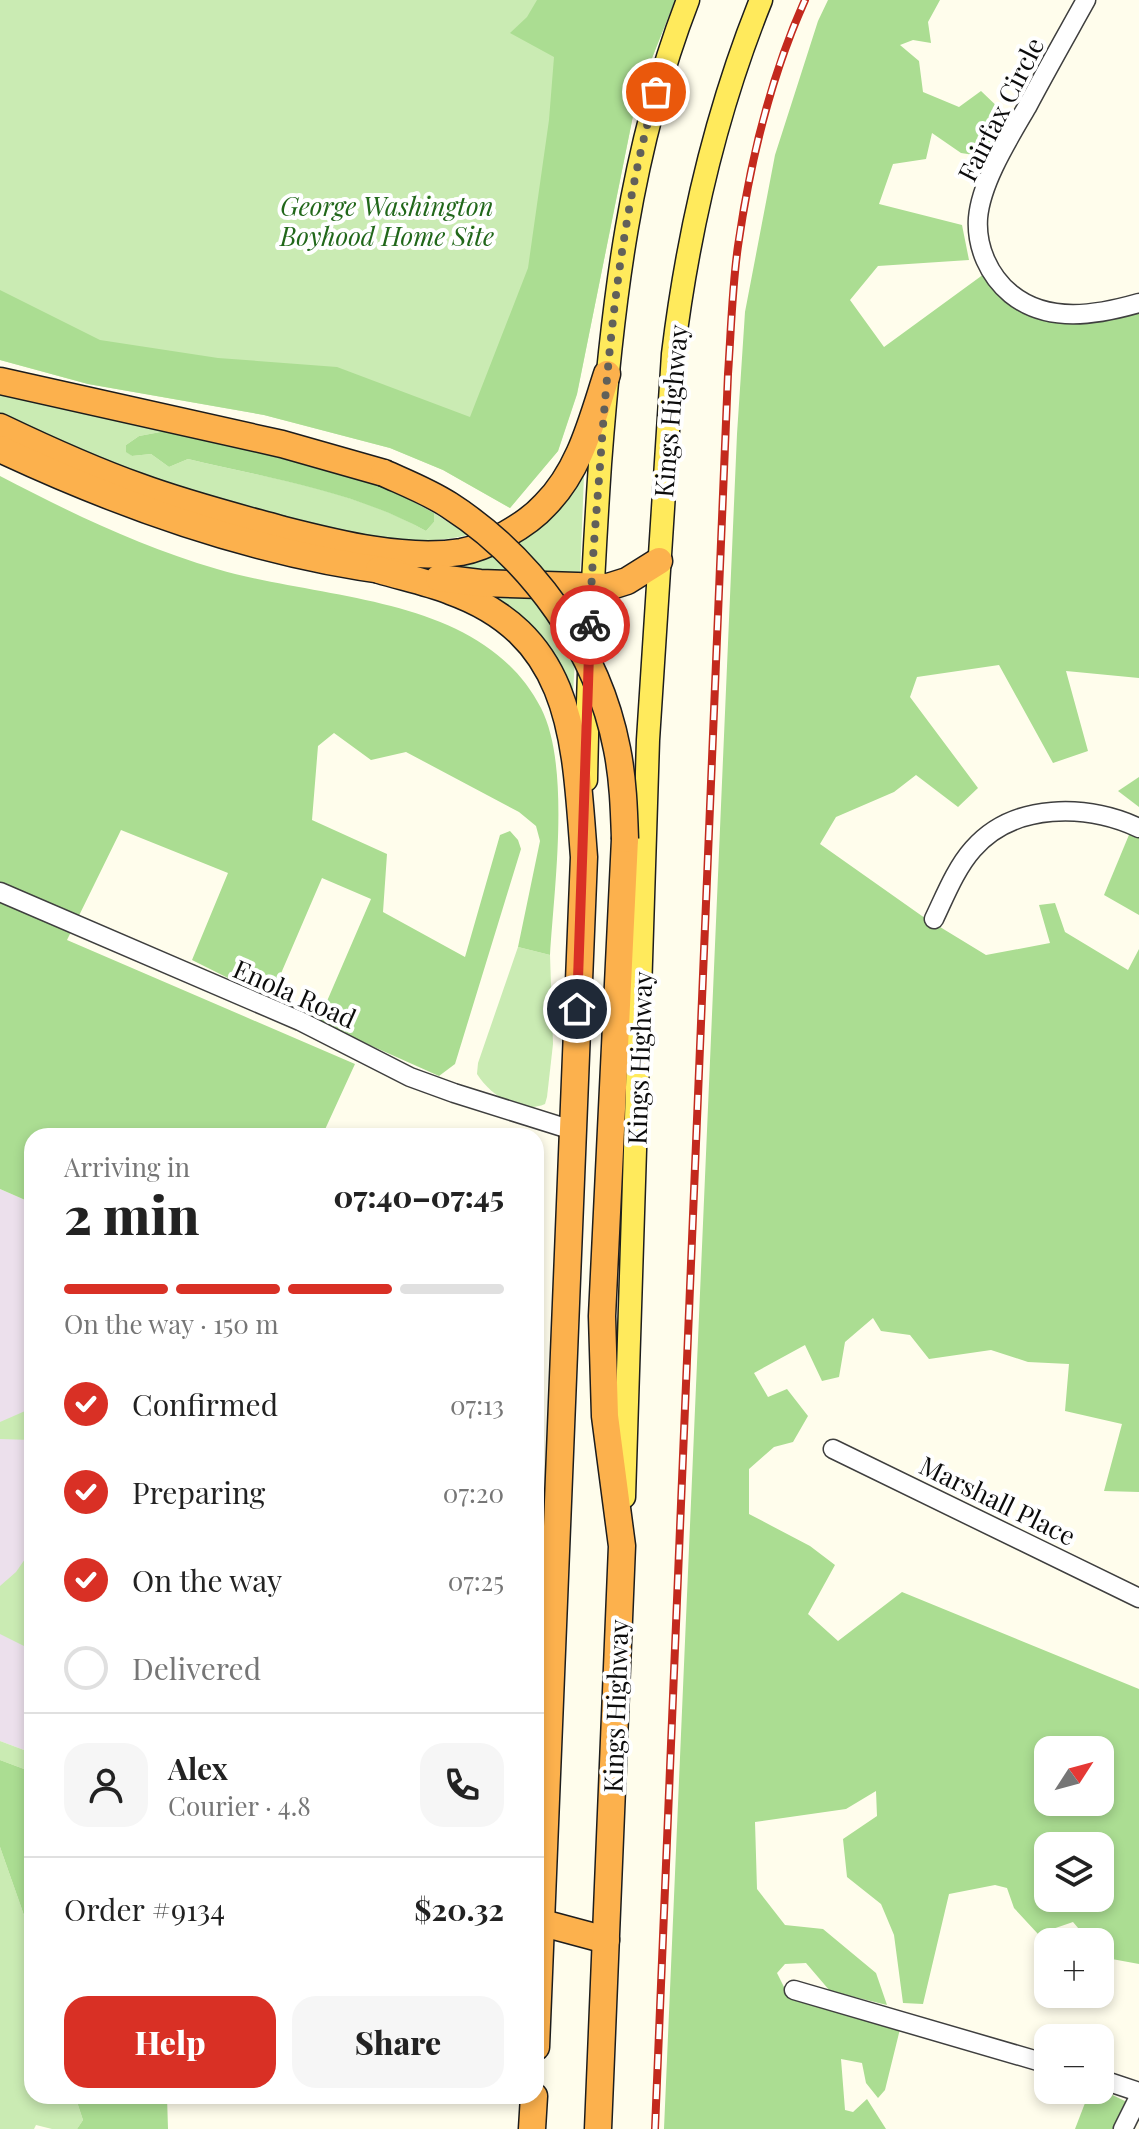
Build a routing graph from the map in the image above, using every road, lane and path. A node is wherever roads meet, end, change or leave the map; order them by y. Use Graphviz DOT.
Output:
graph roads {
  1 [pos="688,0"];
  2 [pos="761,0"];
  3 [pos="1086,0"];
  4 [pos="1139,303"];
  5 [pos="607,374"];
  6 [pos="0,381"];
  7 [pos="0,427"];
  8 [pos="0,449"];
  9 [pos="659,561"];
  10 [pos="379,570"];
  11 [pos="592,588"];
  12 [pos="1139,828"];
  13 [pos="584,857"];
  14 [pos="0,892"];
  15 [pos="934,919"];
  16 [pos="572,1130"];
  17 [pos="833,1449"];
  18 [pos="622,1546"];
  19 [pos="1139,1598"];
  20 [pos="544,1802"];
  21 [pos="544,1923"];
  22 [pos="606,1940"];
  23 [pos="794,1990"];
  24 [pos="1034,2060"];
  25 [pos="1114,2084"];
  26 [pos="1139,2094"];
  27 [pos="534,2104"];
  28 [pos="532,2129"];
  29 [pos="598,2129"];
  30 [pos="1123,2129"];
  1 -- 5 [label="main road"];
  2 -- 9 [label="main road, Kings Highway"];
  3 -- 4 [label="street, Fairfax Circle"];
  5 -- 7 [label="highway"];
  5 -- 11 [label="main road"];
  6 -- 18 [label="highway, bridge"];
  8 -- 10 [label="highway"];
  9 -- 11 [label="highway"];
  9 -- 18 [label="main road, Kings Highway"];
  10 -- 11 [label="highway"];
  10 -- 13 [label="highway"];
  11 -- 13 [label="main road"];
  12 -- 15 [label="street"];
  13 -- 16 [label="highway"];
  14 -- 16 [label="street, Enola Road"];
  16 -- 20 [label="highway"];
  17 -- 19 [label="street, Marshall Place"];
  18 -- 22 [label="highway, Kings Highway"];
  21 -- 22 [label="highway"];
  22 -- 29 [label="highway, Kings Highway"];
  23 -- 24 [label="street"];
  25 -- 26 [label="street"];
  26 -- 30 [label="street"];
  27 -- 28 [label="highway"];
}
